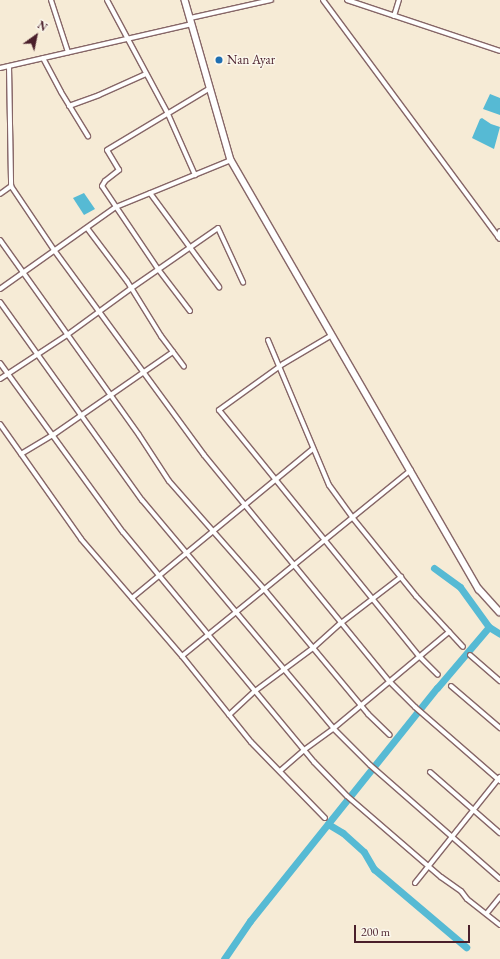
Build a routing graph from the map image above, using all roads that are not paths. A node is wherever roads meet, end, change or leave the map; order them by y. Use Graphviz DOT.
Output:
graph roads {
  1 [pos="51,0"];
  2 [pos="107,0"];
  3 [pos="185,0"];
  4 [pos="271,0"];
  5 [pos="323,0"];
  6 [pos="347,0"];
  7 [pos="399,0"];
  8 [pos="355,1"];
  9 [pos="394,16"];
  10 [pos="191,21"];
  11 [pos="128,39"];
  12 [pos="500,51"];
  13 [pos="68,52"];
  14 [pos="43,58"];
  15 [pos="9,66"];
  16 [pos="0,68"];
  17 [pos="146,74"];
  18 [pos="210,88"];
  19 [pos="69,106"];
  20 [pos="168,114"];
  21 [pos="88,136"];
  22 [pos="231,160"];
  23 [pos="195,175"];
  24 [pos="11,186"];
  25 [pos="150,193"];
  26 [pos="0,194"];
  27 [pos="116,207"];
  28 [pos="87,228"];
  29 [pos="500,231"];
  30 [pos="499,238"];
  31 [pos="0,240"];
  32 [pos="189,248"];
  33 [pos="54,250"];
  34 [pos="158,269"];
  35 [pos="22,272"];
  36 [pos="243,282"];
  37 [pos="219,287"];
  38 [pos="0,289"];
  39 [pos="130,289"];
  40 [pos="0,302"];
  41 [pos="190,311"];
  42 [pos="97,312"];
  43 [pos="68,335"];
  44 [pos="332,335"];
  45 [pos="268,340"];
  46 [pos="172,352"];
  47 [pos="38,354"];
  48 [pos="0,363"];
  49 [pos="184,366"];
  50 [pos="279,367"];
  51 [pos="142,372"];
  52 [pos="8,374"];
  53 [pos="0,379"];
  54 [pos="110,394"];
  55 [pos="81,415"];
  56 [pos="0,424"];
  57 [pos="52,435"];
  58 [pos="313,449"];
  59 [pos="21,454"];
  60 [pos="411,470"];
  61 [pos="275,481"];
  62 [pos="245,505"];
  63 [pos="352,518"];
  64 [pos="215,531"];
  65 [pos="324,540"];
  66 [pos="187,553"];
  67 [pos="294,565"];
  68 [pos="159,575"];
  69 [pos="400,577"];
  70 [pos="264,589"];
  71 [pos="132,598"];
  72 [pos="373,599"];
  73 [pos="236,611"];
  74 [pos="500,612"];
  75 [pos="341,623"];
  76 [pos="449,632"];
  77 [pos="209,634"];
  78 [pos="463,647"];
  79 [pos="313,648"];
  80 [pos="470,655"];
  81 [pos="182,656"];
  82 [pos="420,657"];
  83 [pos="284,670"];
  84 [pos="438,675"];
  85 [pos="389,681"];
  86 [pos="500,681"];
  87 [pos="451,686"];
  88 [pos="255,691"];
  89 [pos="361,706"];
  90 [pos="229,715"];
  91 [pos="334,728"];
  92 [pos="500,728"];
  93 [pos="390,735"];
  94 [pos="304,750"];
  95 [pos="280,771"];
  96 [pos="430,772"];
  97 [pos="499,779"];
  98 [pos="474,810"];
  99 [pos="325,818"];
  100 [pos="500,833"];
  101 [pos="452,838"];
  102 [pos="429,866"];
  103 [pos="500,879"];
  104 [pos="415,882"];
  105 [pos="500,897"];
  106 [pos="487,913"];
  107 [pos="500,924"];
  1 -- 13 [label="street"];
  2 -- 11 [label="street"];
  3 -- 10 [label="main road"];
  4 -- 10 [label="street"];
  5 -- 30 [label="street"];
  6 -- 8 [label="street"];
  7 -- 9 [label="street"];
  8 -- 9 [label="street"];
  9 -- 12 [label="street"];
  10 -- 11 [label="street"];
  10 -- 18 [label="main road"];
  11 -- 13 [label="street"];
  11 -- 17 [label="street"];
  13 -- 14 [label="street"];
  14 -- 15 [label="street"];
  14 -- 19 [label="street"];
  15 -- 16 [label="street"];
  15 -- 24 [label="street"];
  17 -- 19 [label="street"];
  17 -- 20 [label="street"];
  18 -- 20 [label="street"];
  18 -- 22 [label="main road"];
  19 -- 21 [label="street"];
  20 -- 23 [label="street"];
  20 -- 27 [label="street"];
  22 -- 23 [label="street"];
  22 -- 44 [label="main road"];
  23 -- 25 [label="street"];
  24 -- 26 [label="street"];
  24 -- 33 [label="street"];
  25 -- 27 [label="street"];
  25 -- 32 [label="street"];
  27 -- 28 [label="street"];
  27 -- 34 [label="street"];
  28 -- 33 [label="street"];
  28 -- 39 [label="street"];
  29 -- 30 [label="street"];
  31 -- 35 [label="street"];
  32 -- 34 [label="street"];
  32 -- 36 [label="street"];
  32 -- 37 [label="street"];
  33 -- 35 [label="street"];
  33 -- 42 [label="street"];
  34 -- 39 [label="street"];
  34 -- 41 [label="street"];
  35 -- 38 [label="street"];
  35 -- 43 [label="street"];
  39 -- 42 [label="street"];
  39 -- 46 [label="street"];
  40 -- 47 [label="street"];
  42 -- 43 [label="street"];
  42 -- 51 [label="street"];
  43 -- 47 [label="street"];
  43 -- 54 [label="street"];
  44 -- 50 [label="street"];
  44 -- 60 [label="main road"];
  45 -- 50 [label="street"];
  46 -- 49 [label="street"];
  46 -- 51 [label="street"];
  47 -- 52 [label="street"];
  47 -- 55 [label="street"];
  48 -- 52 [label="street"];
  50 -- 58 [label="street"];
  50 -- 61 [label="street"];
  51 -- 54 [label="street"];
  51 -- 62 [label="street"];
  52 -- 53 [label="street"];
  52 -- 57 [label="street"];
  54 -- 55 [label="street"];
  54 -- 64 [label="street"];
  55 -- 57 [label="street"];
  55 -- 66 [label="street"];
  56 -- 59 [label="street"];
  57 -- 59 [label="street"];
  57 -- 68 [label="street"];
  58 -- 61 [label="street"];
  58 -- 63 [label="street"];
  59 -- 71 [label="street"];
  60 -- 63 [label="street"];
  60 -- 74 [label="main road"];
  61 -- 62 [label="street"];
  61 -- 65 [label="street"];
  62 -- 64 [label="street"];
  62 -- 67 [label="street"];
  63 -- 65 [label="street"];
  63 -- 69 [label="street"];
  64 -- 66 [label="street"];
  64 -- 70 [label="street"];
  65 -- 67 [label="street"];
  65 -- 72 [label="street"];
  66 -- 68 [label="street"];
  66 -- 73 [label="street"];
  67 -- 70 [label="street"];
  67 -- 75 [label="street"];
  68 -- 71 [label="street"];
  68 -- 77 [label="street"];
  69 -- 72 [label="street"];
  69 -- 76 [label="street"];
  70 -- 73 [label="street"];
  70 -- 79 [label="street"];
  71 -- 81 [label="street"];
  72 -- 75 [label="street"];
  72 -- 82 [label="street"];
  73 -- 77 [label="street"];
  73 -- 83 [label="street"];
  75 -- 79 [label="street"];
  75 -- 85 [label="street"];
  76 -- 78 [label="street"];
  76 -- 82 [label="street"];
  77 -- 81 [label="street"];
  77 -- 88 [label="street"];
  79 -- 83 [label="street"];
  79 -- 89 [label="street"];
  80 -- 86 [label="street"];
  81 -- 90 [label="street"];
  82 -- 84 [label="street"];
  82 -- 85 [label="street"];
  83 -- 88 [label="street"];
  83 -- 91 [label="street"];
  85 -- 89 [label="street"];
  85 -- 97 [label="street"];
  87 -- 92 [label="street"];
  88 -- 90 [label="street"];
  88 -- 94 [label="street"];
  89 -- 91 [label="street"];
  89 -- 93 [label="street"];
  90 -- 95 [label="street"];
  91 -- 94 [label="street"];
  91 -- 101 [label="street"];
  94 -- 95 [label="street"];
  94 -- 102 [label="street"];
  95 -- 99 [label="street"];
  96 -- 98 [label="street"];
  97 -- 98 [label="street"];
  98 -- 100 [label="street"];
  98 -- 101 [label="street"];
  101 -- 102 [label="street"];
  101 -- 103 [label="street"];
  102 -- 104 [label="street"];
  102 -- 106 [label="street"];
  105 -- 106 [label="street"];
  106 -- 107 [label="street"];
}
